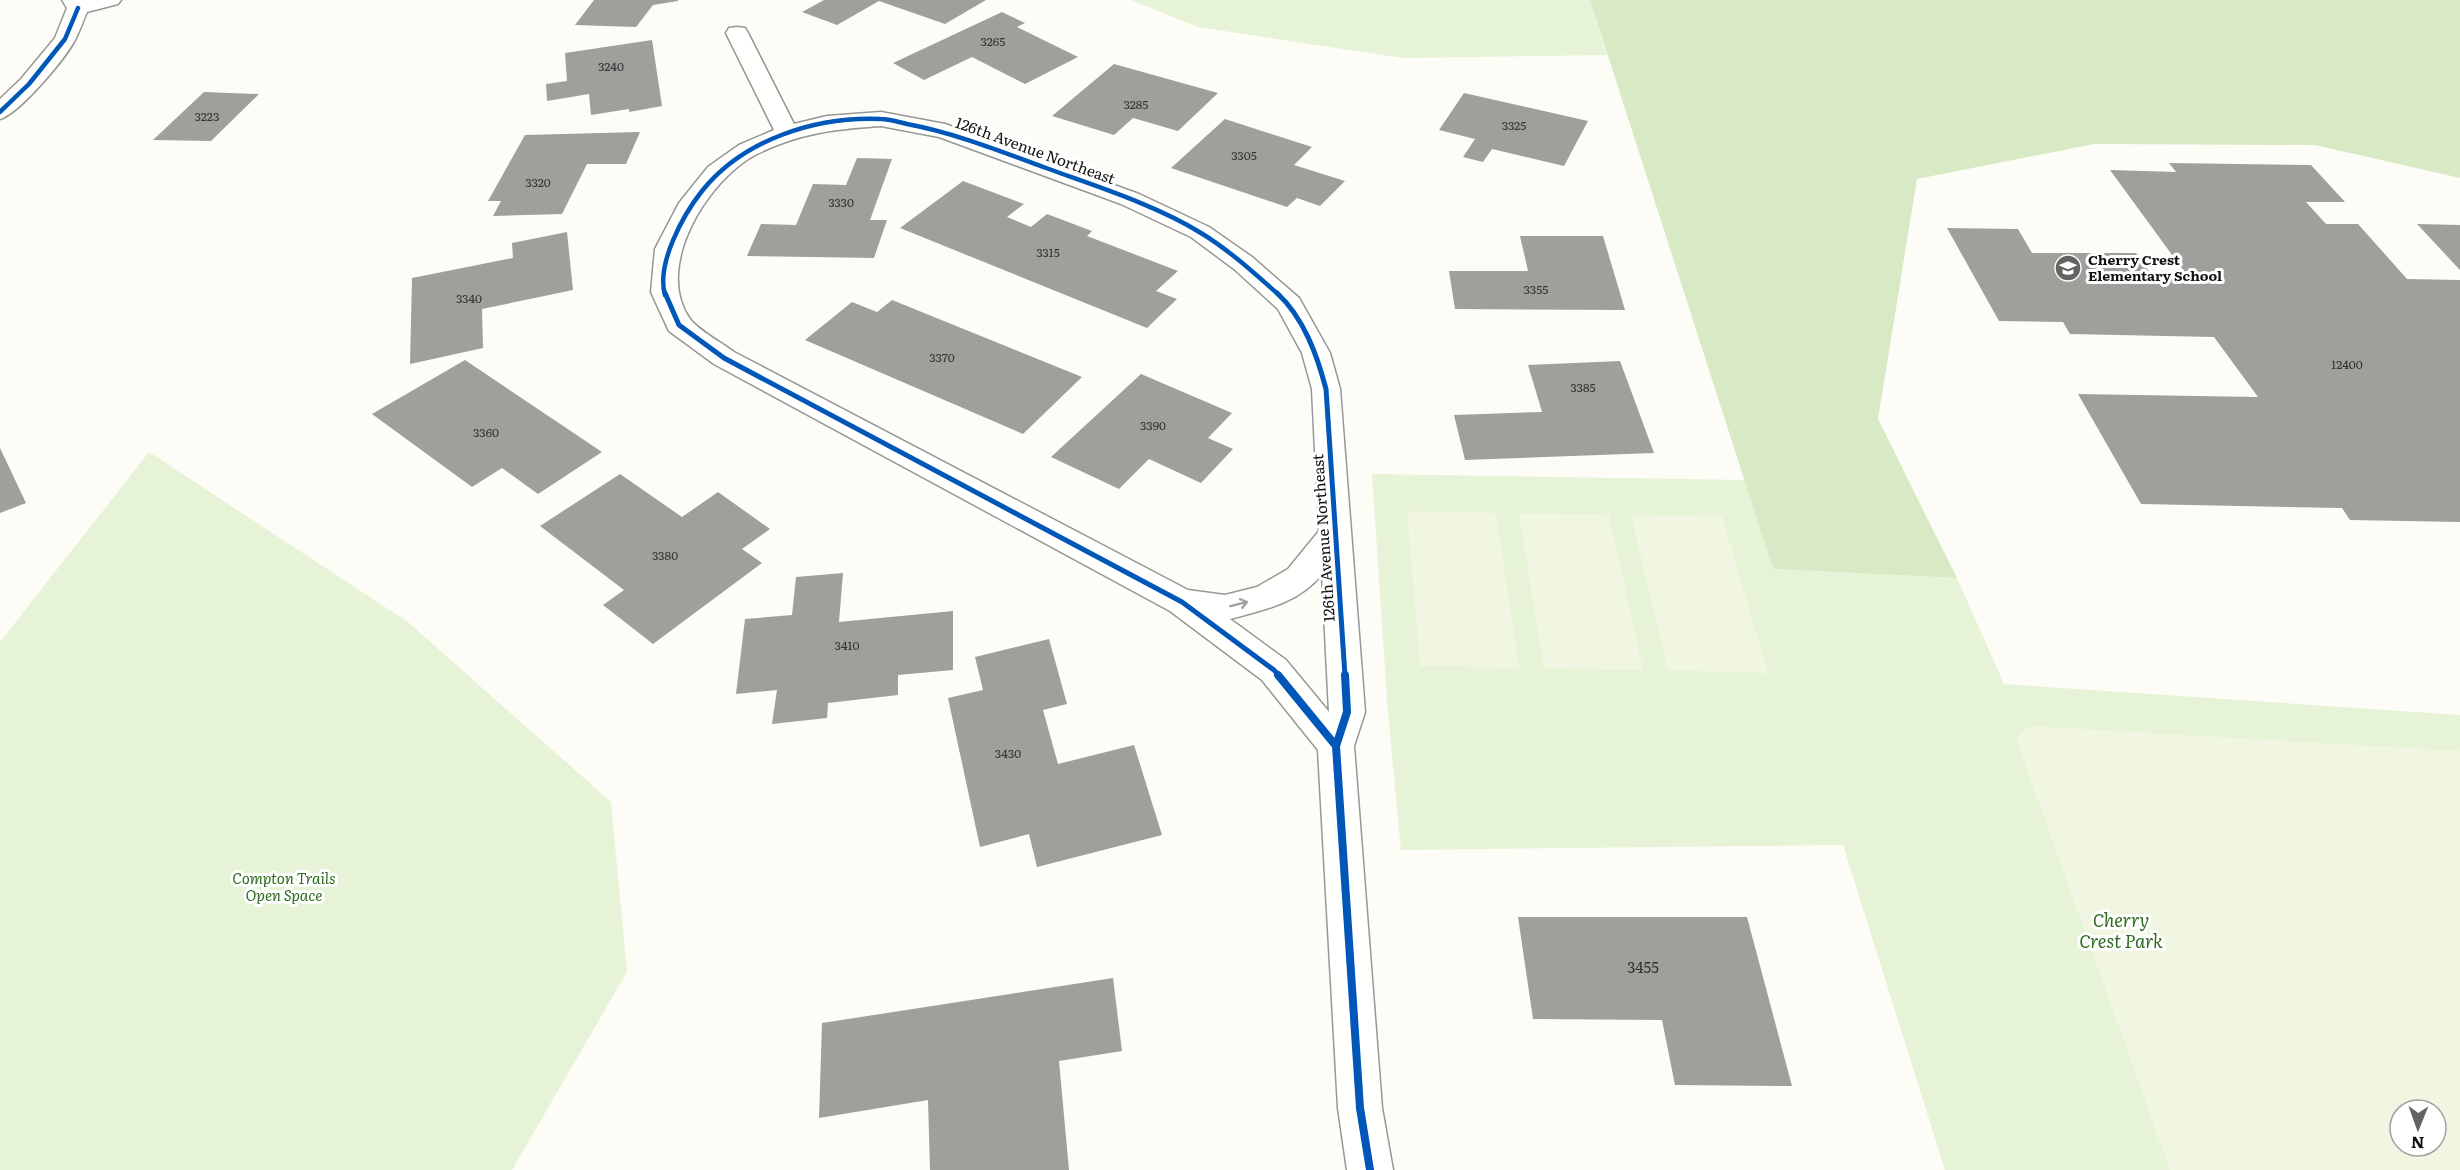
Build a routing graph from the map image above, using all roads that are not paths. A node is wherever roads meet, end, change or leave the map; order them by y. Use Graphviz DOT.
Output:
graph roads {
  1 [pos="111,0"];
  2 [pos="75,4"];
  3 [pos="736,33"];
  4 [pos="0,112"];
  5 [pos="787,133"];
  6 [pos="1335,534"];
  7 [pos="1182,602"];
  8 [pos="1336,746"];
  9 [pos="1370,1170"];
  1 -- 2 [label="street"];
  2 -- 4 [label="street"];
  3 -- 5 [label="street"];
  5 -- 6 [label="street, 126th Avenue Northeast"];
  5 -- 7 [label="street, 126th Avenue Northeast"];
  7 -- 6 [label="street, one-way"];
  6 -- 8 [label="street, 126th Avenue Northeast"];
  7 -- 8 [label="street, 126th Avenue Northeast"];
  8 -- 9 [label="street, 126th Avenue Northeast"];
}
